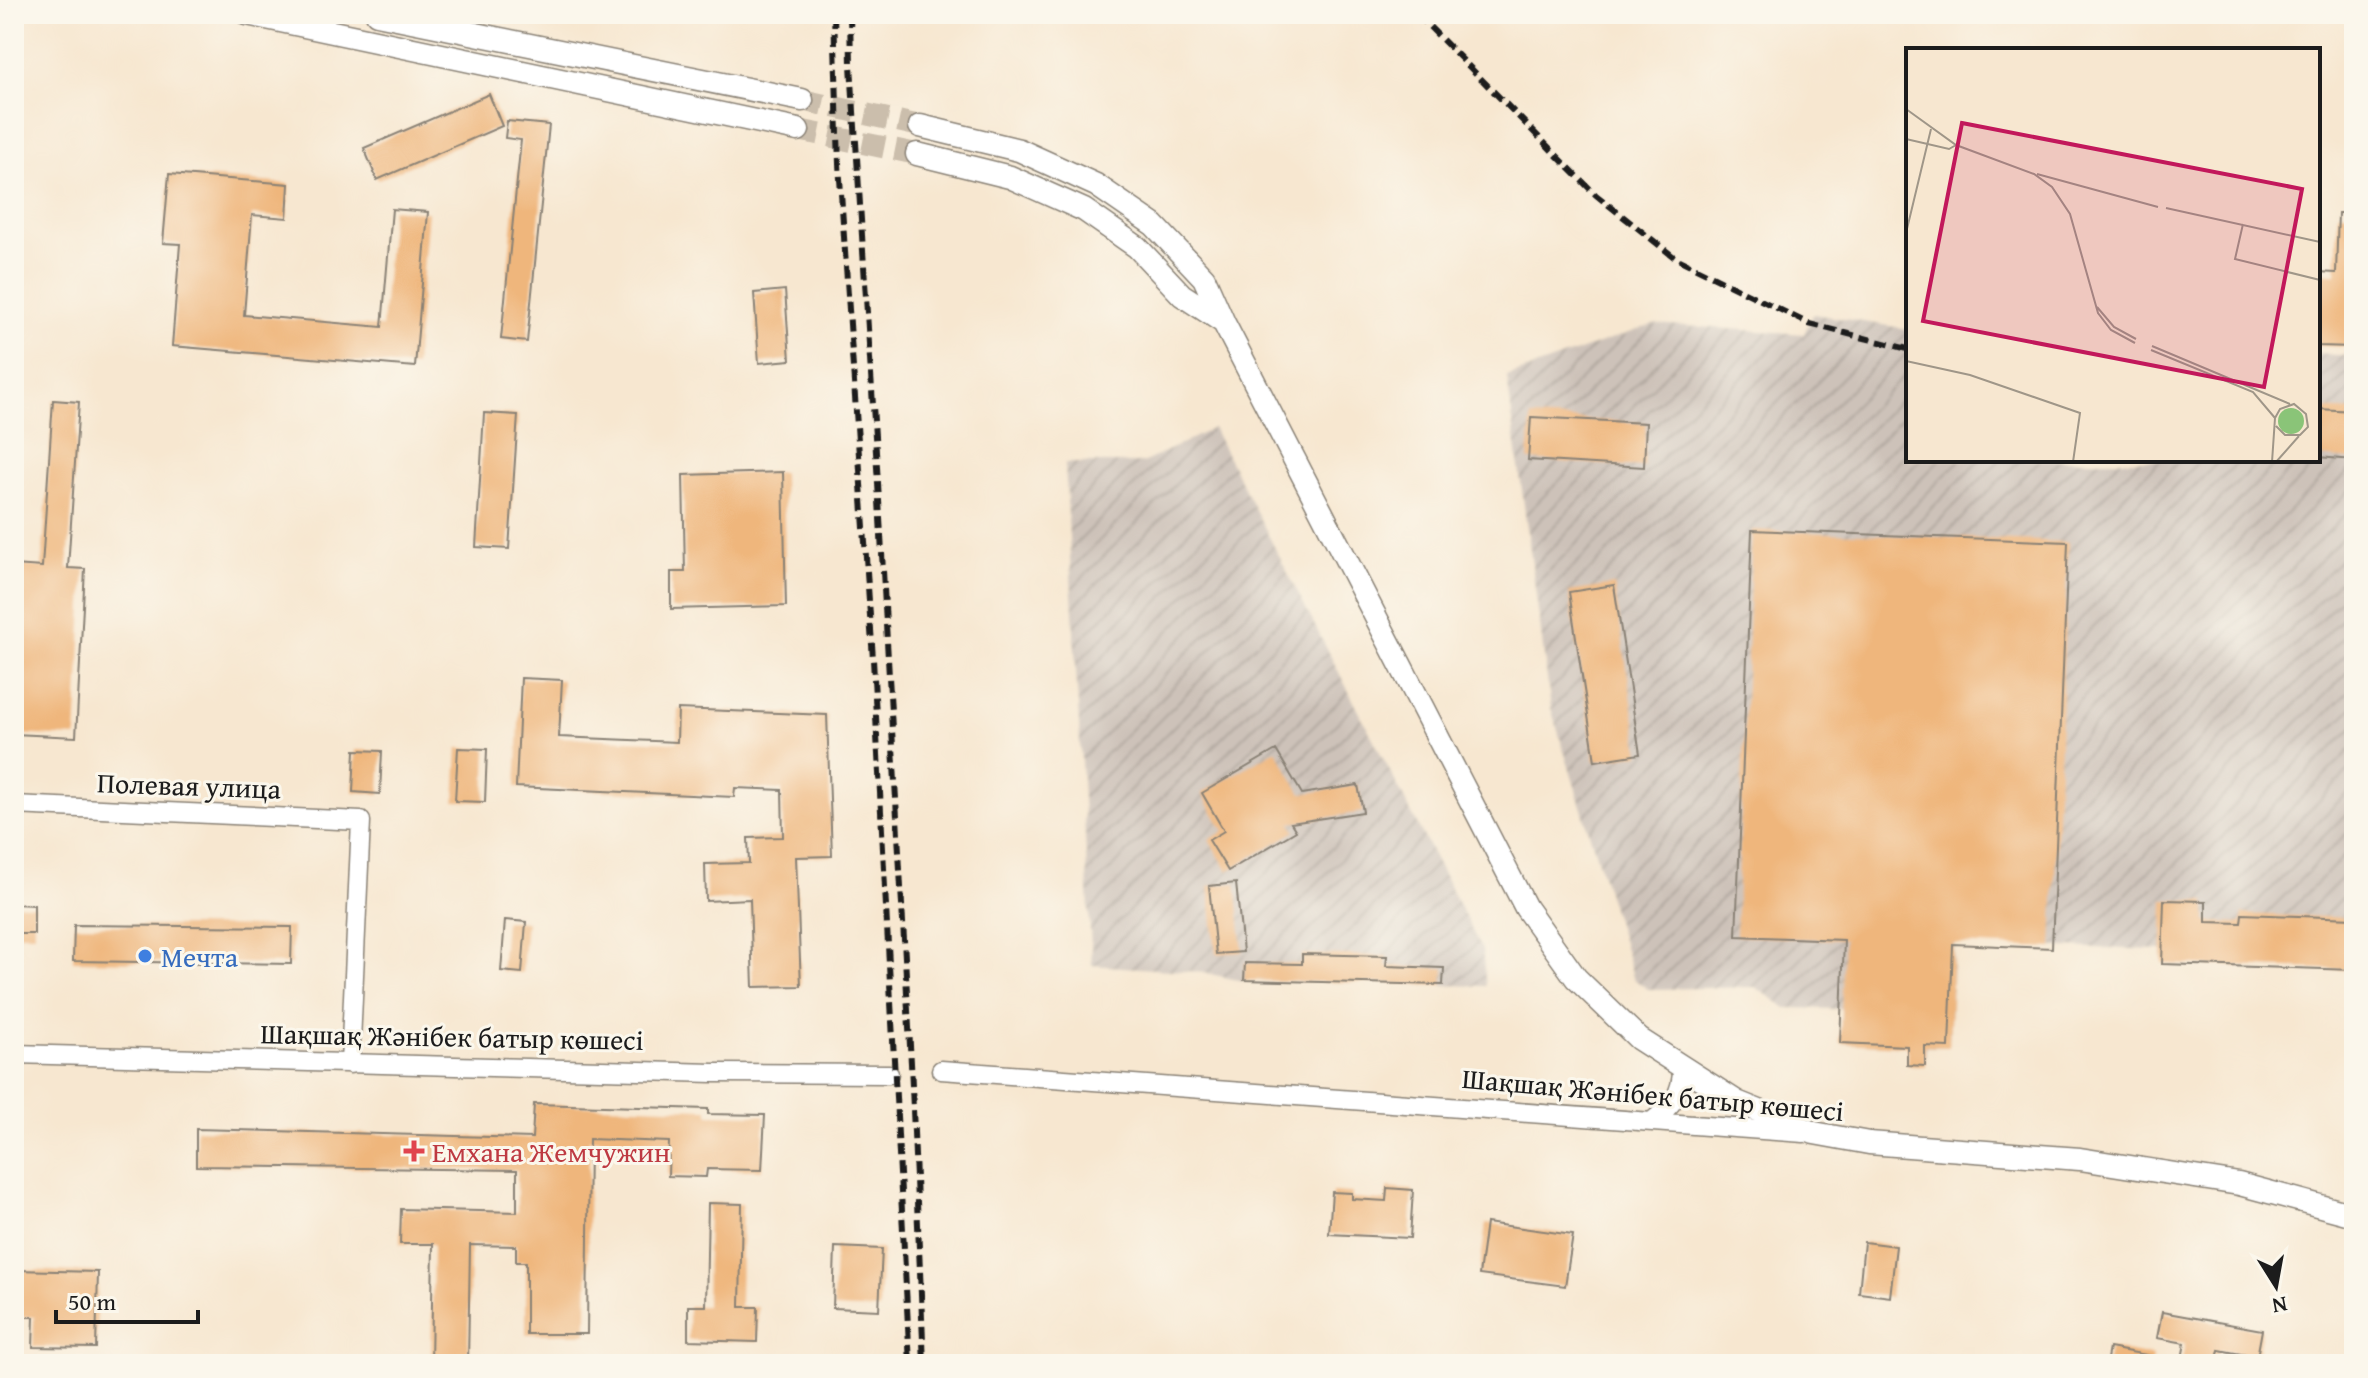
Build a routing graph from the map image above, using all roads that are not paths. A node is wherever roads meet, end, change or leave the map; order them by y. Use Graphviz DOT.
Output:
graph roads {
  1 [pos="247,14"];
  2 [pos="377,14"];
  3 [pos="802,100"];
  4 [pos="920,126"];
  5 [pos="798,130"];
  6 [pos="917,154"];
  7 [pos="1224,323"];
  8 [pos="14,805"];
  9 [pos="14,1054"];
  10 [pos="350,1064"];
  11 [pos="1682,1069"];
  12 [pos="941,1070"];
  13 [pos="889,1074"];
  14 [pos="1651,1122"];
  15 [pos="1814,1133"];
  16 [pos="2354,1215"];
  1 -- 5 [label="main road"];
  2 -- 3 [label="main road"];
  4 -- 7 [label="main road"];
  6 -- 7 [label="main road"];
  7 -- 11 [label="main road"];
  8 -- 10 [label="street, Полевая улица"];
  9 -- 10 [label="street, Шақшақ Жәнібек батыр көшесі"];
  10 -- 13 [label="street, Шақшақ Жәнібек батыр көшесі"];
  11 -- 14 [label="street"];
  11 -- 15 [label="main road"];
  12 -- 14 [label="street, Шақшақ Жәнібек батыр көшесі"];
  14 -- 15 [label="street, Шақшақ Жәнібек батыр көшесі"];
  15 -- 16 [label="main road, Шақшақ Жәнібек батыр көшесі"];
}
